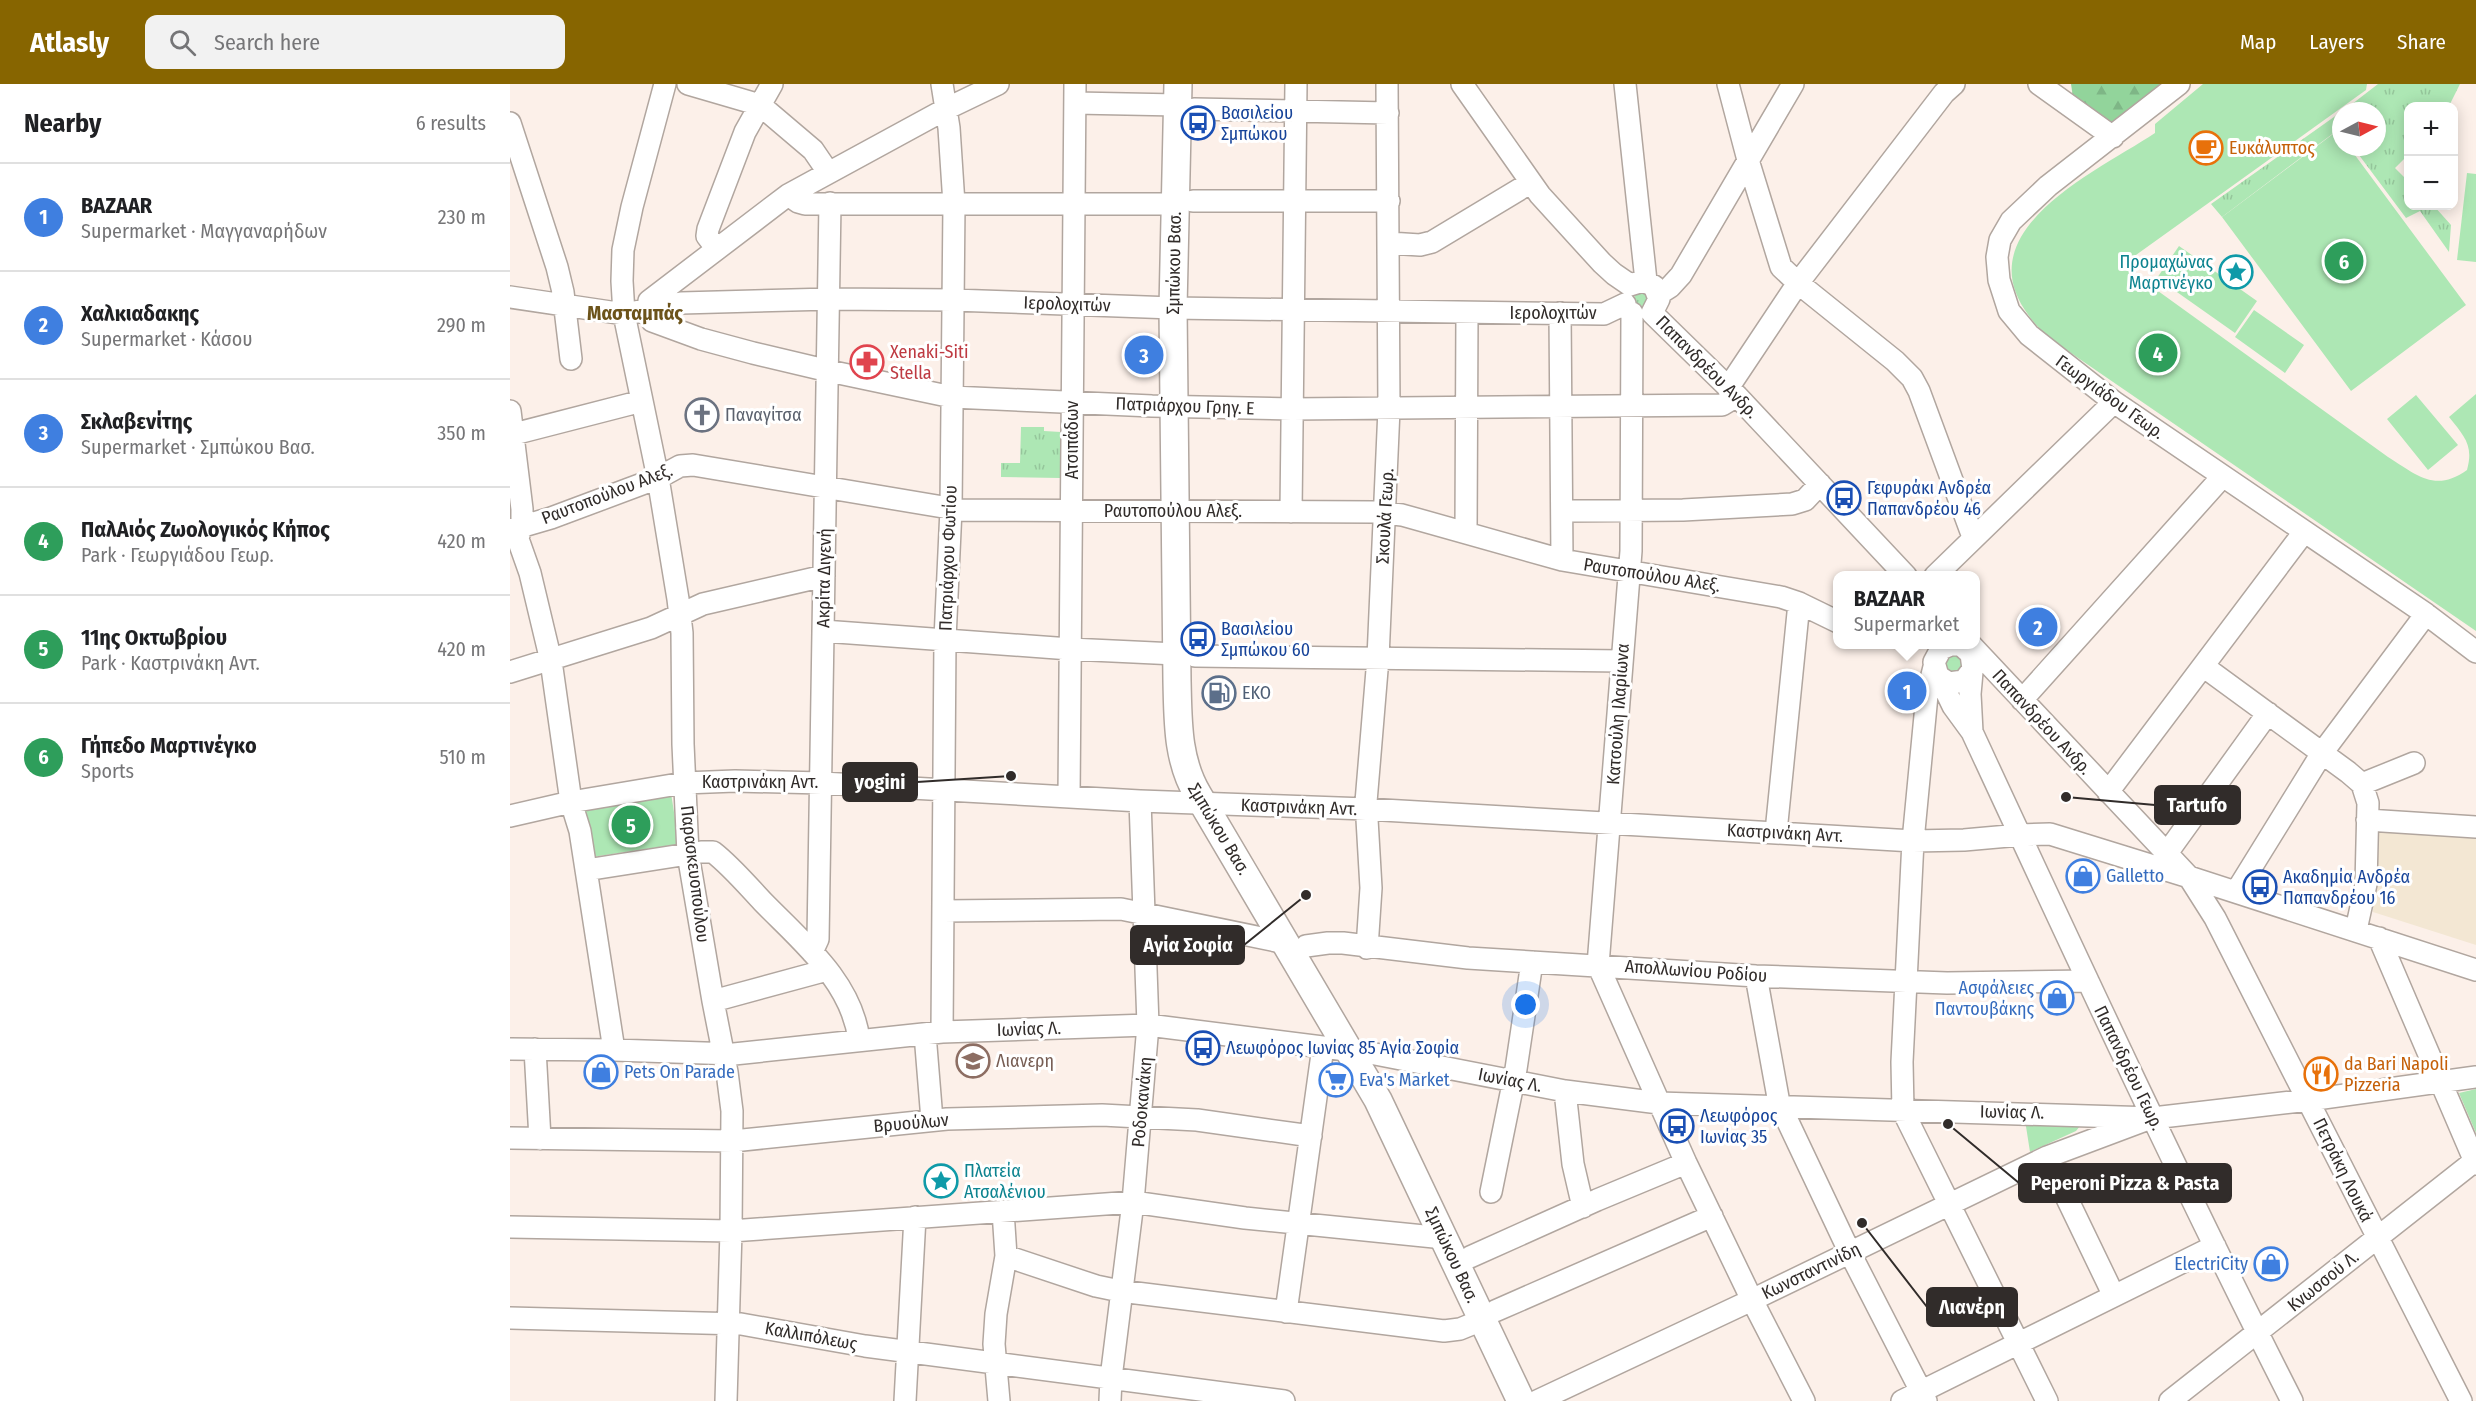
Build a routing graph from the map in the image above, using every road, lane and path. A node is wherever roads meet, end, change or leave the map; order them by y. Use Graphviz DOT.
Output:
graph roads {
  1 [pos="665,84"];
  2 [pos="687,84"];
  3 [pos="772,84"];
  4 [pos="942,84"];
  5 [pos="998,84"];
  6 [pos="1296,84"];
  7 [pos="1387,84"];
  8 [pos="1625,84"];
  9 [pos="1728,84"];
  10 [pos="1793,84"];
  11 [pos="1954,84"];
  12 [pos="2039,84"];
  13 [pos="2179,84"];
  14 [pos="1468,86"];
  15 [pos="1075,94"];
  16 [pos="1186,96"];
  17 [pos="760,105"];
  18 [pos="946,109"];
  19 [pos="1296,110"];
  20 [pos="1388,112"];
  21 [pos="510,123"];
  22 [pos="2113,137"];
  23 [pos="1748,160"];
  24 [pos="828,172"];
  25 [pos="1530,183"];
  26 [pos="788,195"];
  27 [pos="1294,201"];
  28 [pos="1389,201"];
  29 [pos="830,203"];
  30 [pos="1184,203"];
  31 [pos="954,204"];
  32 [pos="1074,204"];
  33 [pos="1389,243"];
  34 [pos="717,249"];
  35 [pos="1798,283"];
  36 [pos="510,297"];
  37 [pos="1641,298"];
  38 [pos="830,299"];
  39 [pos="953,300"];
  40 [pos="564,305"];
  41 [pos="1073,305"];
  42 [pos="1183,308"];
  43 [pos="1293,309"];
  44 [pos="648,310"];
  45 [pos="1390,312"];
  46 [pos="1467,313"];
  47 [pos="1560,313"];
  48 [pos="624,314"];
  49 [pos="571,359"];
  50 [pos="829,371"];
  51 [pos="1732,392"];
  52 [pos="952,397"];
  53 [pos="642,401"];
  54 [pos="1073,402"];
  55 [pos="2114,402"];
  56 [pos="1183,407"];
  57 [pos="1630,407"];
  58 [pos="1292,408"];
  59 [pos="1562,408"];
  60 [pos="1389,409"];
  61 [pos="1466,409"];
  62 [pos="510,411"];
  63 [pos="512,434"];
  64 [pos="2222,477"];
  65 [pos="658,478"];
  66 [pos="1820,484"];
  67 [pos="825,485"];
  68 [pos="951,509"];
  69 [pos="1072,510"];
  70 [pos="1184,511"];
  71 [pos="1562,511"];
  72 [pos="1631,511"];
  73 [pos="1291,512"];
  74 [pos="1386,513"];
  75 [pos="516,527"];
  76 [pos="1466,532"];
  77 [pos="2304,532"];
  78 [pos="1973,537"];
  79 [pos="1562,560"];
  80 [pos="1901,571"];
  81 [pos="1940,571"];
  82 [pos="1629,573"];
  83 [pos="824,576"];
  84 [pos="1799,603"];
  85 [pos="2426,614"];
  86 [pos="681,616"];
  87 [pos="1833,620"];
  88 [pos="823,631"];
  89 [pos="945,639"];
  90 [pos="1071,649"];
  91 [pos="1965,652"];
  92 [pos="2476,652"];
  93 [pos="1186,655"];
  94 [pos="1378,658"];
  95 [pos="551,661"];
  96 [pos="1622,661"];
  97 [pos="1935,663"];
  98 [pos="2203,666"];
  99 [pos="510,672"];
  100 [pos="2022,700"];
  101 [pos="1957,712"];
  102 [pos="2268,713"];
  103 [pos="1924,728"];
  104 [pos="1972,732"];
  105 [pos="2322,753"];
  106 [pos="2414,763"];
  107 [pos="684,783"];
  108 [pos="822,783"];
  109 [pos="2362,784"];
  110 [pos="945,791"];
  111 [pos="2108,792"];
  112 [pos="1069,797"];
  113 [pos="1140,801"];
  114 [pos="571,802"];
  115 [pos="1212,804"];
  116 [pos="1366,809"];
  117 [pos="510,816"];
  118 [pos="2367,820"];
  119 [pos="1610,823"];
  120 [pos="2476,827"];
  121 [pos="1776,832"];
  122 [pos="2020,835"];
  123 [pos="1913,841"];
  124 [pos="2167,853"];
  125 [pos="688,854"];
  126 [pos="586,870"];
  127 [pos="2190,877"];
  128 [pos="2236,892"];
  129 [pos="942,910"];
  130 [pos="1143,913"];
  131 [pos="2356,930"];
  132 [pos="2379,938"];
  133 [pos="1296,945"];
  134 [pos="1367,948"];
  135 [pos="812,952"];
  136 [pos="1532,962"];
  137 [pos="1598,965"];
  138 [pos="826,970"];
  139 [pos="2476,970"];
  140 [pos="1756,976"];
  141 [pos="2088,981"];
  142 [pos="1906,982"];
  143 [pos="712,1001"];
  144 [pos="1148,1025"];
  145 [pos="934,1033"];
  146 [pos="859,1040"];
  147 [pos="1323,1047"];
  148 [pos="510,1049"];
  149 [pos="535,1049"];
  150 [pos="614,1050"];
  151 [pos="1360,1052"];
  152 [pos="723,1054"];
  153 [pos="2476,1077"];
  154 [pos="1514,1081"];
  155 [pos="2441,1083"];
  156 [pos="1565,1090"];
  157 [pos="2309,1100"];
  158 [pos="1659,1103"];
  159 [pos="1781,1107"];
  160 [pos="1903,1111"];
  161 [pos="1142,1116"];
  162 [pos="2153,1118"];
  163 [pos="932,1120"];
  164 [pos="1311,1136"];
  165 [pos="510,1138"];
  166 [pos="540,1139"];
  167 [pos="733,1141"];
  168 [pos="2047,1157"];
  169 [pos="2476,1162"];
  170 [pos="1686,1163"];
  171 [pos="1491,1192"];
  172 [pos="1133,1202"];
  173 [pos="1949,1203"];
  174 [pos="1583,1207"];
  175 [pos="1003,1211"];
  176 [pos="915,1216"];
  177 [pos="1712,1216"];
  178 [pos="1299,1223"];
  179 [pos="510,1227"];
  180 [pos="731,1231"];
  181 [pos="1444,1238"];
  182 [pos="2377,1238"];
  183 [pos="2215,1246"];
  184 [pos="1850,1253"];
  185 [pos="1006,1256"];
  186 [pos="1470,1257"];
  187 [pos="1120,1291"];
  188 [pos="2114,1296"];
  189 [pos="1752,1300"];
  190 [pos="1286,1312"];
  191 [pos="1488,1316"];
  192 [pos="510,1318"];
  193 [pos="728,1323"];
  194 [pos="2258,1333"];
  195 [pos="2018,1344"];
  196 [pos="907,1351"];
  197 [pos="995,1364"];
  198 [pos="1111,1378"];
  199 [pos="1916,1398"];
  200 [pos="726,1401"];
  201 [pos="905,1401"];
  202 [pos="999,1401"];
  203 [pos="1110,1401"];
  204 [pos="1284,1401"];
  205 [pos="1521,1401"];
  206 [pos="1535,1401"];
  207 [pos="1804,1401"];
  208 [pos="2047,1401"];
  209 [pos="2170,1401"];
  210 [pos="2292,1401"];
  211 [pos="2461,1401"];
  1 -- 48 [label="street, Παρασκευοπούλου"];
  2 -- 17 [label="street"];
  3 -- 17 [label="street"];
  4 -- 18 [label="street, Πατριάρχου Φωτίου"];
  5 -- 18 [label="street"];
  6 -- 19 [label="street"];
  7 -- 20 [label="street, Σκουλά Γεωρ."];
  8 -- 37 [label="street, Κατσούλη Ιλαρίωνα"];
  9 -- 23 [label="street"];
  10 -- 23 [label="street"];
  11 -- 35 [label="street"];
  12 -- 22 [label="street"];
  13 -- 22 [label="street, Γεωργιάδου Γεωρ."];
  14 -- 25 [label="street, Παπανδρέου Ανδρ."];
  15 -- 16 [label="street"];
  15 -- 32 [label="street, Ατσιπάδων"];
  16 -- 19 [label="street"];
  16 -- 30 [label="main road, Σμπώκου Βασ."];
  17 -- 24 [label="street"];
  17 -- 34 [label="street"];
  18 -- 24 [label="street"];
  18 -- 31 [label="street, Πατριάρχου Φωτίου"];
  19 -- 20 [label="street"];
  19 -- 27 [label="street"];
  20 -- 28 [label="street, Σκουλά Γεωρ."];
  21 -- 40 [label="street"];
  22 -- 55 [label="street, Γεωργιάδου Γεωρ."];
  23 -- 35 [label="street"];
  23 -- 37 [label="street"];
  24 -- 26 [label="street"];
  25 -- 33 [label="street"];
  25 -- 37 [label="street, Παπανδρέου Ανδρ."];
  26 -- 29 [label="street"];
  26 -- 34 [label="street"];
  27 -- 28 [label="street"];
  27 -- 30 [label="street"];
  27 -- 43 [label="street"];
  28 -- 33 [label="street, Σκουλά Γεωρ."];
  29 -- 31 [label="street"];
  29 -- 38 [label="street, Ακρίτα Διγενή"];
  30 -- 32 [label="street"];
  30 -- 42 [label="main road, Σμπώκου Βασ."];
  31 -- 32 [label="street"];
  31 -- 39 [label="street, Πατριάρχου Φωτίου"];
  32 -- 41 [label="street, Ατσιπάδων"];
  33 -- 45 [label="street, Σκουλά Γεωρ."];
  34 -- 44 [label="street"];
  35 -- 51 [label="street"];
  35 -- 78 [label="street"];
  36 -- 40 [label="street, Ιερολοχιτών"];
  37 -- 47 [label="street, Ιερολοχιτών"];
  37 -- 51 [label="street, Παπανδρέου Ανδρ."];
  37 -- 57 [label="street, Κατσούλη Ιλαρίωνα"];
  38 -- 39 [label="street, Ιερολοχιτών"];
  38 -- 44 [label="street, Ιερολοχιτών"];
  38 -- 50 [label="street, Ακρίτα Διγενή"];
  39 -- 41 [label="street, Ιερολοχιτών"];
  39 -- 52 [label="street, Πατριάρχου Φωτίου"];
  40 -- 48 [label="street, Ιερολοχιτών"];
  40 -- 49 [label="street"];
  41 -- 42 [label="street, Ιερολοχιτών"];
  41 -- 54 [label="street, Ατσιπάδων"];
  42 -- 43 [label="street, Ιερολοχιτών"];
  42 -- 56 [label="main road, Σμπώκου Βασ."];
  43 -- 45 [label="street, Ιερολοχιτών"];
  43 -- 58 [label="street"];
  44 -- 48 [label="street, Ιερολοχιτών"];
  44 -- 50 [label="street, Πατριάρχου Γρηγ. Ε"];
  45 -- 46 [label="street, Ιερολοχιτών"];
  45 -- 60 [label="street, Σκουλά Γεωρ."];
  46 -- 47 [label="street, Ιερολοχιτών"];
  46 -- 61 [label="street"];
  47 -- 59 [label="street"];
  48 -- 53 [label="street, Παρασκευοπούλου"];
  50 -- 52 [label="street, Πατριάρχου Γρηγ. Ε"];
  50 -- 67 [label="street, Ακρίτα Διγενή"];
  51 -- 57 [label="street, Πατριάρχου Γρηγ. Ε"];
  51 -- 66 [label="street, Παπανδρέου Ανδρ."];
  52 -- 54 [label="street, Πατριάρχου Γρηγ. Ε"];
  52 -- 68 [label="street, Πατριάρχου Φωτίου"];
  53 -- 63 [label="street"];
  53 -- 65 [label="street, Παρασκευοπούλου"];
  54 -- 56 [label="street, Πατριάρχου Γρηγ. Ε"];
  54 -- 69 [label="street, Ατσιπάδων"];
  55 -- 64 [label="street, Γεωργιάδου Γεωρ."];
  55 -- 78 [label="street"];
  56 -- 58 [label="street, Πατριάρχου Γρηγ. Ε"];
  56 -- 70 [label="main road, Σμπώκου Βασ."];
  57 -- 59 [label="street, Πατριάρχου Γρηγ. Ε"];
  57 -- 72 [label="street, Κατσούλη Ιλαρίωνα"];
  58 -- 60 [label="street, Πατριάρχου Γρηγ. Ε"];
  58 -- 73 [label="street"];
  59 -- 61 [label="street, Πατριάρχου Γρηγ. Ε"];
  59 -- 71 [label="street"];
  60 -- 61 [label="street, Πατριάρχου Γρηγ. Ε"];
  60 -- 74 [label="street, Σκουλά Γεωρ."];
  61 -- 76 [label="street"];
  62 -- 63 [label="street"];
  63 -- 75 [label="street"];
  64 -- 77 [label="street, Γεωργιάδου Γεωρ."];
  64 -- 100 [label="street"];
  65 -- 67 [label="street, Ραυτοπούλου Αλεξ."];
  65 -- 75 [label="street, Ραυτοπούλου Αλεξ."];
  65 -- 86 [label="street, Παρασκευοπούλου"];
  66 -- 72 [label="street"];
  66 -- 80 [label="street, Παπανδρέου Ανδρ."];
  67 -- 68 [label="street, Ραυτοπούλου Αλεξ."];
  67 -- 83 [label="street, Ακρίτα Διγενή"];
  68 -- 69 [label="street, Ραυτοπούλου Αλεξ."];
  68 -- 89 [label="street, Πατριάρχου Φωτίου"];
  69 -- 70 [label="street, Ραυτοπούλου Αλεξ."];
  69 -- 90 [label="street, Ατσιπάδων"];
  70 -- 73 [label="street, Ραυτοπούλου Αλεξ."];
  70 -- 93 [label="main road, Σμπώκου Βασ."];
  71 -- 72 [label="street"];
  71 -- 79 [label="street"];
  72 -- 82 [label="street, Κατσούλη Ιλαρίωνα"];
  73 -- 74 [label="street, Ραυτοπούλου Αλεξ."];
  74 -- 76 [label="street, Ραυτοπούλου Αλεξ."];
  74 -- 94 [label="street, Σκουλά Γεωρ."];
  75 -- 95 [label="street"];
  76 -- 79 [label="street, Ραυτοπούλου Αλεξ."];
  77 -- 85 [label="street, Γεωργιάδου Γεωρ."];
  77 -- 98 [label="street"];
  78 -- 81 [label="street"];
  79 -- 82 [label="street, Ραυτοπούλου Αλεξ."];
  82 -- 84 [label="street, Ραυτοπούλου Αλεξ."];
  82 -- 96 [label="street, Κατσούλη Ιλαρίωνα"];
  83 -- 86 [label="street"];
  83 -- 88 [label="street, Ακρίτα Διγενή"];
  84 -- 87 [label="street, Ραυτοπούλου Αλεξ."];
  84 -- 121 [label="street"];
  85 -- 92 [label="street, Γεωργιάδου Γεωρ."];
  85 -- 105 [label="street"];
  86 -- 95 [label="street"];
  86 -- 107 [label="street, Παρασκευοπούλου"];
  88 -- 89 [label="street"];
  88 -- 108 [label="street, Ακρίτα Διγενή"];
  89 -- 90 [label="street"];
  89 -- 110 [label="street, Πατριάρχου Φωτίου"];
  90 -- 93 [label="street"];
  90 -- 112 [label="street, Ατσιπάδων"];
  91 -- 97 [label="street"];
  91 -- 97 [label="street"];
  91 -- 100 [label="street, Παπανδρέου Ανδρ."];
  91 -- 104 [label="street"];
  93 -- 94 [label="street"];
  93 -- 115 [label="main road, Σμπώκου Βασ."];
  94 -- 96 [label="street"];
  94 -- 116 [label="street, Σκουλά Γεωρ."];
  95 -- 99 [label="street"];
  95 -- 114 [label="street"];
  96 -- 119 [label="street, Κατσούλη Ιλαρίωνα"];
  97 -- 101 [label="street"];
  97 -- 103 [label="street"];
  98 -- 102 [label="street"];
  98 -- 111 [label="street"];
  100 -- 111 [label="street, Παπανδρέου Ανδρ."];
  101 -- 103 [label="street"];
  101 -- 104 [label="street"];
  102 -- 105 [label="street"];
  102 -- 124 [label="street"];
  103 -- 123 [label="street"];
  104 -- 122 [label="street, Παπανδρέου Γεωρ."];
  105 -- 109 [label="street"];
  105 -- 128 [label="street"];
  106 -- 109 [label="street"];
  107 -- 108 [label="street, Καστρινάκη Αντ."];
  107 -- 114 [label="street, Καστρινάκη Αντ."];
  107 -- 125 [label="street, Παρασκευοπούλου"];
  108 -- 110 [label="street, Καστρινάκη Αντ."];
  108 -- 135 [label="street, Ακρίτα Διγενή"];
  109 -- 118 [label="street"];
  110 -- 112 [label="street, Καστρινάκη Αντ."];
  110 -- 129 [label="street, Πατριάρχου Φωτίου"];
  111 -- 124 [label="street, Παπανδρέου Ανδρ."];
  112 -- 113 [label="street, Καστρινάκη Αντ."];
  113 -- 115 [label="street, Καστρινάκη Αντ."];
  113 -- 130 [label="street, Ροδοκανάκη"];
  114 -- 117 [label="street, Καστρινάκη Αντ."];
  114 -- 126 [label="street"];
  115 -- 116 [label="street, Καστρινάκη Αντ."];
  115 -- 133 [label="main road, Σμπώκου Βασ."];
  116 -- 119 [label="street, Καστρινάκη Αντ."];
  116 -- 134 [label="street, Σκουλά Γεωρ."];
  118 -- 120 [label="street"];
  118 -- 131 [label="street"];
  119 -- 121 [label="street, Καστρινάκη Αντ."];
  119 -- 137 [label="street, Κατσούλη Ιλαρίωνα"];
  121 -- 123 [label="street, Καστρινάκη Αντ."];
  122 -- 123 [label="street, Καστρινάκη Αντ."];
  122 -- 127 [label="street, Παπανδρέου Ανδρ."];
  122 -- 141 [label="street, Παπανδρέου Γεωρ."];
  123 -- 142 [label="street"];
  124 -- 127 [label="street, Παπανδρέου Ανδρ."];
  125 -- 126 [label="street"];
  125 -- 135 [label="street"];
  125 -- 143 [label="street, Παρασκευοπούλου"];
  126 -- 150 [label="street"];
  127 -- 128 [label="street, Παπανδρέου Ανδρ."];
  127 -- 157 [label="street, Πετράκη Λουκά"];
  128 -- 131 [label="street, Παπανδρέου Ανδρ."];
  129 -- 130 [label="street, Απολλωνίου Ροδίου"];
  129 -- 145 [label="street, Πατριάρχου Φωτίου"];
  130 -- 133 [label="street, Απολλωνίου Ροδίου"];
  130 -- 144 [label="street, Ροδοκανάκη"];
  131 -- 132 [label="street, Παπανδρέου Ανδρ."];
  132 -- 139 [label="street, Παπανδρέου Ανδρ."];
  132 -- 155 [label="street"];
  133 -- 134 [label="street, Απολλωνίου Ροδίου"];
  133 -- 151 [label="main road, Σμπώκου Βασ."];
  134 -- 136 [label="street, Απολλωνίου Ροδίου"];
  135 -- 138 [label="street"];
  136 -- 137 [label="street, Απολλωνίου Ροδίου"];
  136 -- 154 [label="street"];
  137 -- 140 [label="street, Απολλωνίου Ροδίου"];
  137 -- 158 [label="street, Κατσούλη Ιλαρίωνα"];
  138 -- 143 [label="street"];
  138 -- 146 [label="street"];
  140 -- 142 [label="street, Απολλωνίου Ροδίου"];
  140 -- 159 [label="street"];
  141 -- 142 [label="street, Απολλωνίου Ροδίου"];
  141 -- 162 [label="street, Παπανδρέου Γεωρ."];
  142 -- 160 [label="street"];
  143 -- 152 [label="street, Παρασκευοπούλου"];
  144 -- 145 [label="street, Ιωνίας Λ."];
  144 -- 147 [label="street, Ιωνίας Λ."];
  144 -- 161 [label="street, Ροδοκανάκη"];
  145 -- 146 [label="street, Ιωνίας Λ."];
  145 -- 163 [label="street, Πατριάρχου Φωτίου"];
  146 -- 152 [label="street, Ιωνίας Λ."];
  147 -- 151 [label="street, Ιωνίας Λ."];
  147 -- 164 [label="street"];
  148 -- 149 [label="street, Ιωνίας Λ."];
  149 -- 150 [label="street, Ιωνίας Λ."];
  149 -- 166 [label="street"];
  150 -- 152 [label="street, Ιωνίας Λ."];
  151 -- 154 [label="street, Ιωνίας Λ."];
  151 -- 181 [label="main road, Σμπώκου Βασ."];
  151 -- 186 [label="main road, Σμπώκου Βασ."];
  152 -- 167 [label="street, Παρασκευοπούλου"];
  153 -- 155 [label="street, Ιωνίας Λ."];
  154 -- 156 [label="street, Ιωνίας Λ."];
  154 -- 171 [label="street"];
  155 -- 157 [label="street, Ιωνίας Λ."];
  155 -- 169 [label="street"];
  156 -- 158 [label="street, Ιωνίας Λ."];
  156 -- 174 [label="street"];
  157 -- 162 [label="street, Ιωνίας Λ."];
  157 -- 182 [label="street, Πετράκη Λουκά"];
  158 -- 159 [label="street, Ιωνίας Λ."];
  158 -- 170 [label="street, Κατσούλη Ιλαρίωνα"];
  159 -- 160 [label="street, Ιωνίας Λ."];
  159 -- 184 [label="street"];
  160 -- 162 [label="street, Ιωνίας Λ."];
  160 -- 173 [label="street"];
  161 -- 163 [label="street, Βρυούλων"];
  161 -- 164 [label="street, Βρυούλων"];
  161 -- 172 [label="street, Ροδοκανάκη"];
  162 -- 168 [label="street, Κωνσταντινίδη"];
  162 -- 183 [label="street, Παπανδρέου Γεωρ."];
  163 -- 167 [label="street, Βρυούλων"];
  164 -- 178 [label="street"];
  165 -- 166 [label="street, Βρυούλων"];
  166 -- 167 [label="street, Βρυούλων"];
  167 -- 180 [label="street, Παρασκευοπούλου"];
  168 -- 173 [label="street, Κωνσταντινίδη"];
  168 -- 188 [label="street"];
  169 -- 182 [label="street, Κνωσσού Λ."];
  170 -- 174 [label="street"];
  170 -- 177 [label="street, Κατσούλη Ιλαρίωνα"];
  172 -- 175 [label="street"];
  172 -- 178 [label="street"];
  172 -- 187 [label="street, Ροδοκανάκη"];
  173 -- 184 [label="street, Κωνσταντινίδη"];
  173 -- 195 [label="street"];
  174 -- 186 [label="street"];
  175 -- 176 [label="street"];
  175 -- 185 [label="street"];
  176 -- 180 [label="street"];
  176 -- 196 [label="street"];
  177 -- 189 [label="street, Κατσούλη Ιλαρίωνα"];
  177 -- 191 [label="street"];
  178 -- 181 [label="street"];
  178 -- 190 [label="street"];
  179 -- 180 [label="street"];
  180 -- 193 [label="street, Παρασκευοπούλου"];
  181 -- 191 [label="main road, Σμπώκου Βασ."];
  182 -- 194 [label="street, Κνωσσού Λ."];
  182 -- 211 [label="street, Πετράκη Λουκά"];
  183 -- 188 [label="street"];
  183 -- 194 [label="street, Παπανδρέου Γεωρ."];
  184 -- 189 [label="street, Κωνσταντινίδη"];
  184 -- 199 [label="street"];
  185 -- 187 [label="street"];
  185 -- 197 [label="street"];
  186 -- 191 [label="main road, Σμπώκου Βασ."];
  187 -- 190 [label="street"];
  187 -- 198 [label="street, Ροδοκανάκη"];
  188 -- 195 [label="street"];
  189 -- 206 [label="street, Κωνσταντινίδη"];
  189 -- 207 [label="street, Κατσούλη Ιλαρίωνα"];
  190 -- 191 [label="street"];
  191 -- 205 [label="main road, Σμπώκου Βασ."];
  191 -- 206 [label="main road, Σμπώκου Βασ."];
  192 -- 193 [label="street, Καλλιπόλεως"];
  193 -- 196 [label="street, Καλλιπόλεως"];
  193 -- 200 [label="street, Παρασκευοπούλου"];
  194 -- 209 [label="street, Κνωσσού Λ."];
  194 -- 210 [label="street, Παπανδρέου Γεωρ."];
  195 -- 199 [label="street"];
  195 -- 208 [label="street"];
  196 -- 197 [label="street, Καλλιπόλεως"];
  196 -- 201 [label="street"];
  197 -- 198 [label="street, Καλλιπόλεως"];
  197 -- 202 [label="street"];
  198 -- 203 [label="street, Ροδοκανάκη"];
  198 -- 204 [label="street, Καλλιπόλεως"];
}
